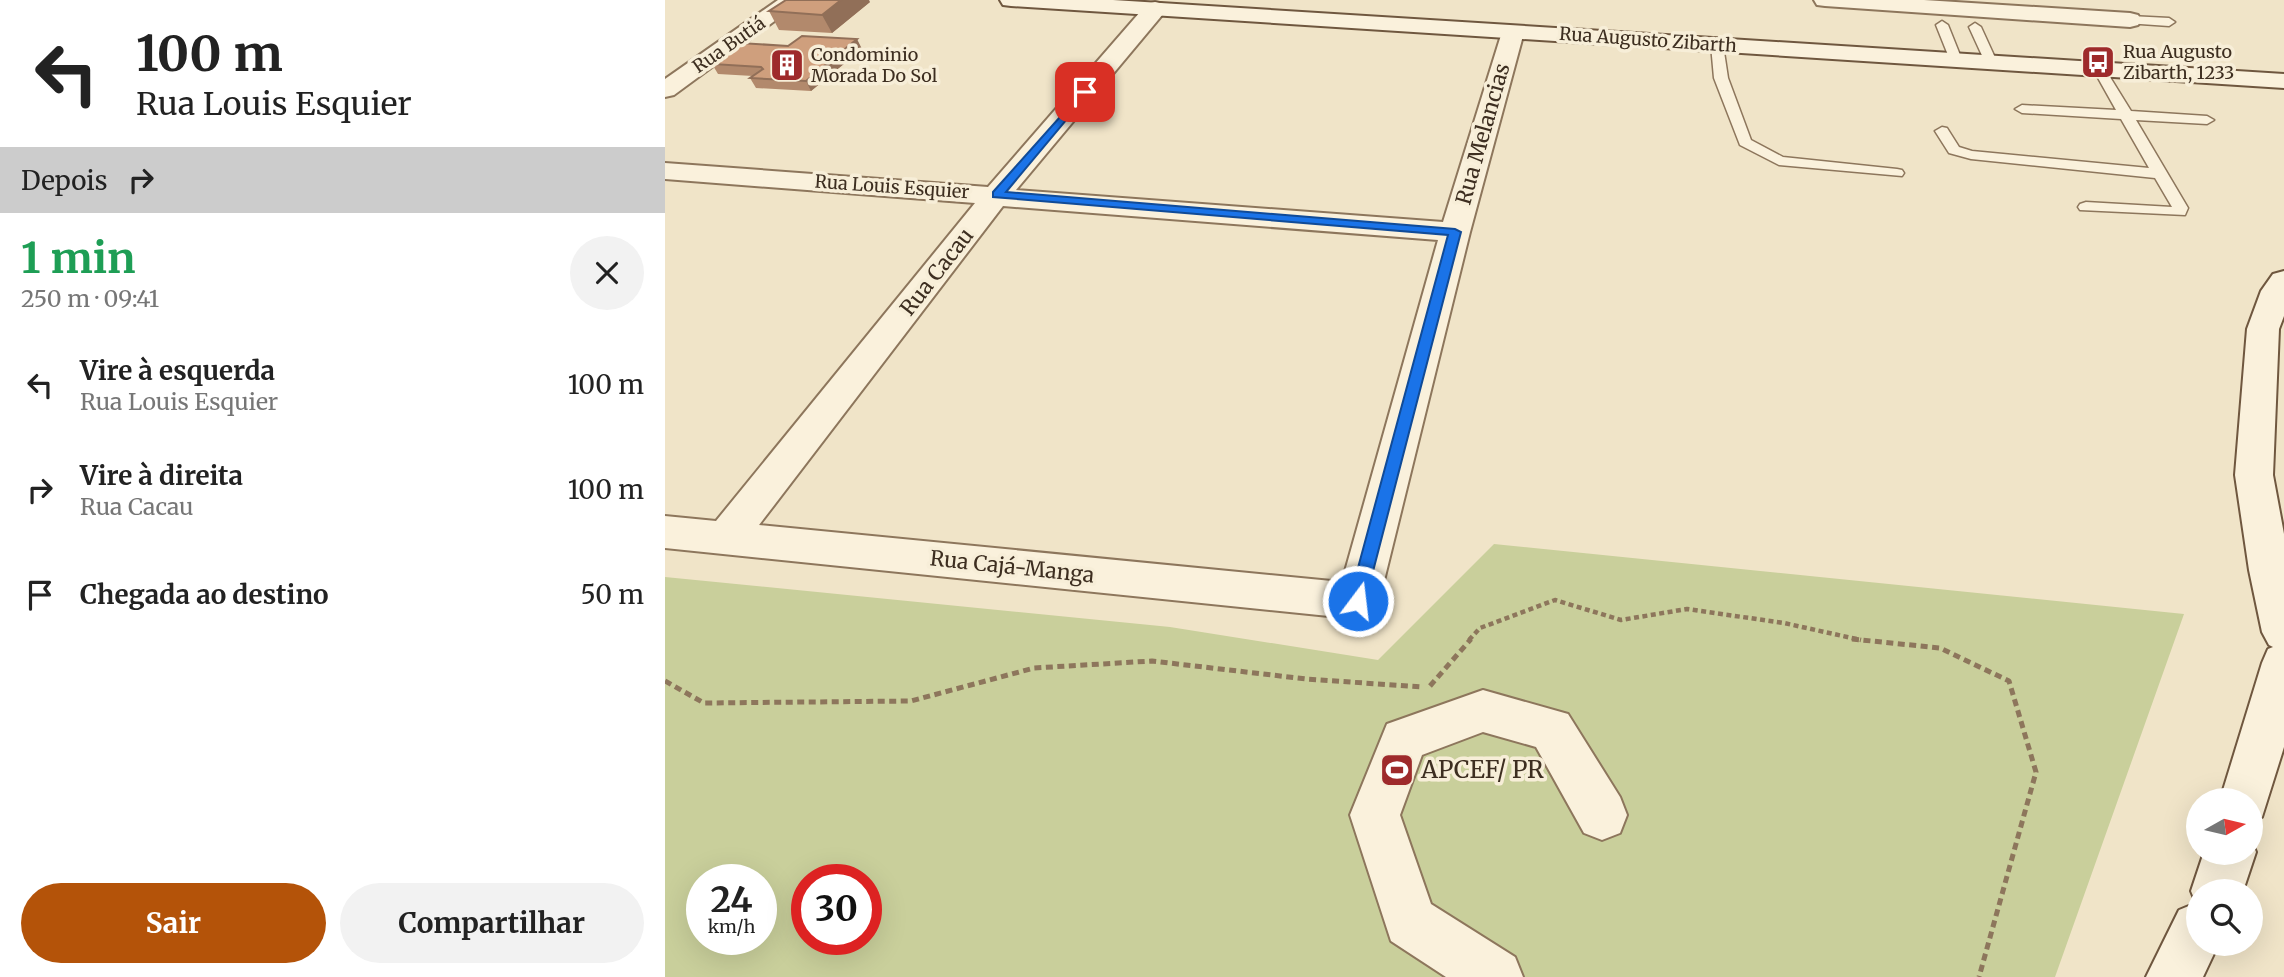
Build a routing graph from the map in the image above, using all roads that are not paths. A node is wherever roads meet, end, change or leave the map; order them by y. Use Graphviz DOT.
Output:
graph roads {
  1 [pos="792,0"];
  2 [pos="1011,0"];
  3 [pos="1825,0"];
  4 [pos="2115,0"];
  5 [pos="1155,9"];
  6 [pos="1956,20"];
  7 [pos="2130,20"];
  8 [pos="2169,22"];
  9 [pos="1513,32"];
  10 [pos="1717,45"];
  11 [pos="1956,60"];
  12 [pos="1991,62"];
  13 [pos="2099,69"];
  14 [pos="2284,81"];
  15 [pos="665,90"];
  16 [pos="2022,109"];
  17 [pos="2126,114"];
  18 [pos="2207,120"];
  19 [pos="1942,131"];
  20 [pos="665,171"];
  21 [pos="1897,173"];
  22 [pos="2162,174"];
  23 [pos="997,195"];
  24 [pos="2086,207"];
  25 [pos="1455,232"];
  26 [pos="2284,281"];
  27 [pos="2274,330"];
  28 [pos="665,533"];
  29 [pos="725,539"];
  30 [pos="1358,601"];
  31 [pos="2284,632"];
  32 [pos="2284,663"];
  33 [pos="2248,788"];
  34 [pos="1601,815"];
  35 [pos="2186,953"];
  36 [pos="1495,977"];
  37 [pos="2174,977"];
  1 -- 15 [label="street, Rua Butiá"];
  2 -- 5 [label="street, Rua Augusto Zibarth"];
  3 -- 6 [label="street"];
  4 -- 7 [label="street"];
  5 -- 9 [label="street, Rua Augusto Zibarth"];
  5 -- 23 [label="street, Rua Cacau"];
  6 -- 7 [label="street"];
  6 -- 11 [label="lane"];
  6 -- 12 [label="lane"];
  7 -- 8 [label="lane"];
  9 -- 10 [label="street, Rua Augusto Zibarth"];
  9 -- 25 [label="street, Rua Melancias"];
  10 -- 11 [label="street, Rua Augusto Zibarth"];
  10 -- 21 [label="lane"];
  11 -- 12 [label="street, Rua Augusto Zibarth"];
  12 -- 13 [label="street, Rua Augusto Zibarth"];
  13 -- 14 [label="street, Rua Augusto Zibarth"];
  13 -- 17 [label="lane"];
  16 -- 17 [label="lane"];
  17 -- 18 [label="lane"];
  17 -- 22 [label="lane"];
  19 -- 22 [label="lane"];
  20 -- 23 [label="street, Rua Louis Esquier"];
  22 -- 24 [label="lane"];
  23 -- 25 [label="street, Rua Louis Esquier"];
  23 -- 29 [label="street, Rua Cacau"];
  25 -- 30 [label="street, Rua Melancias"];
  26 -- 27 [label="street"];
  27 -- 31 [label="street"];
  28 -- 29 [label="street, Rua Cajá-Manga"];
  29 -- 30 [label="street, Rua Cajá-Manga"];
  32 -- 33 [label="street"];
  34 -- 36 [label="street"];
  35 -- 37 [label="street"];
}
